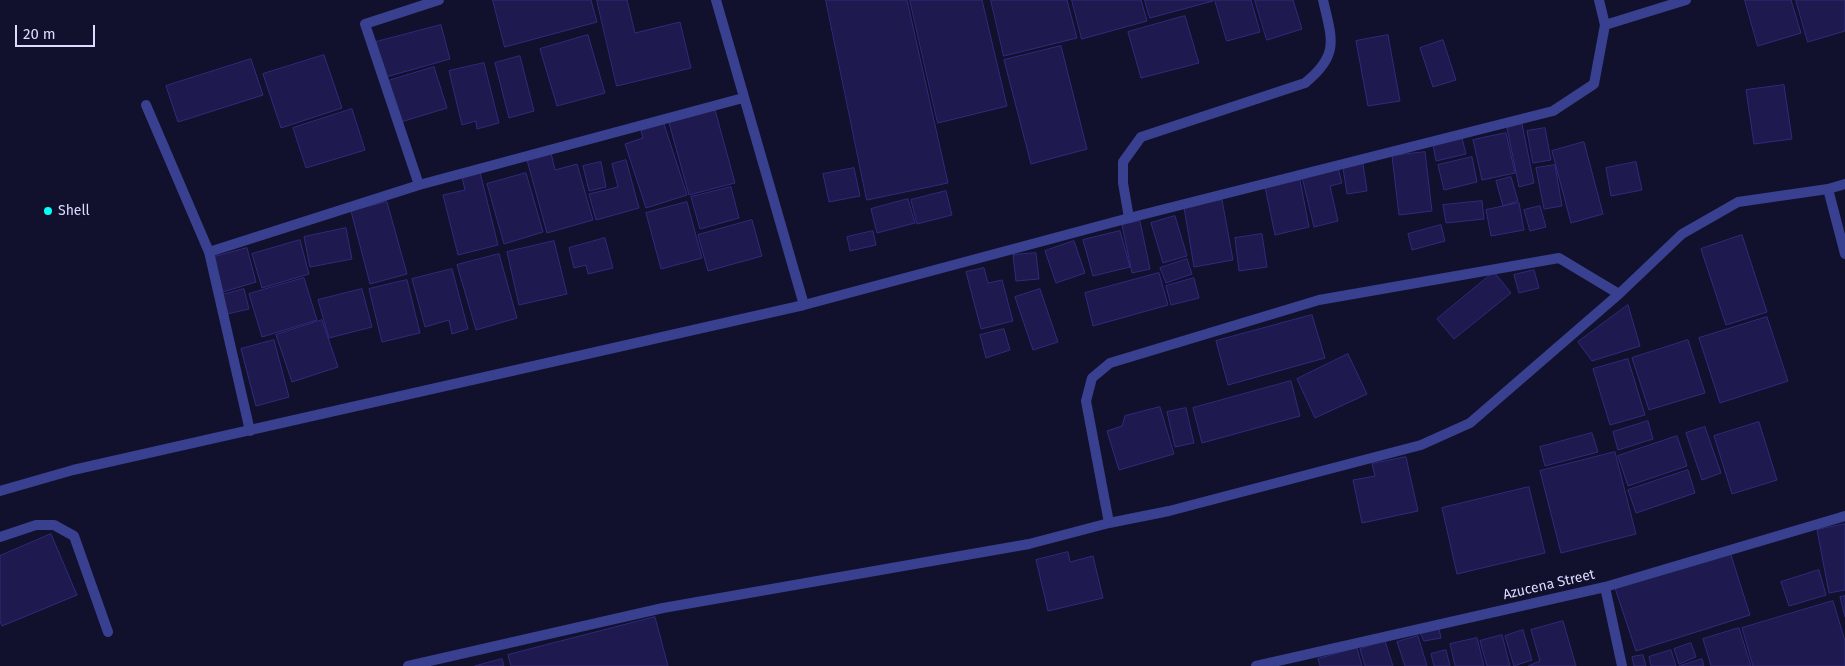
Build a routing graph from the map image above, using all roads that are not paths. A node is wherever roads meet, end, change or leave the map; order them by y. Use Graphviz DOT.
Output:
graph roads {
  1 [pos="438,0"];
  2 [pos="716,0"];
  3 [pos="1323,0"];
  4 [pos="1599,0"];
  5 [pos="1686,0"];
  6 [pos="1605,25"];
  7 [pos="743,98"];
  8 [pos="146,105"];
  9 [pos="1845,184"];
  10 [pos="419,185"];
  11 [pos="1828,189"];
  12 [pos="1129,218"];
  13 [pos="210,252"];
  14 [pos="1845,254"];
  15 [pos="1619,294"];
  16 [pos="804,305"];
  17 [pos="250,431"];
  18 [pos="0,491"];
  19 [pos="1845,516"];
  20 [pos="1109,523"];
  21 [pos="0,537"];
  22 [pos="1605,586"];
  23 [pos="108,632"];
  24 [pos="408,666"];
  25 [pos="1256,666"];
  26 [pos="1622,666"];
  1 -- 10 [label="street"];
  2 -- 7 [label="street"];
  3 -- 12 [label="street"];
  4 -- 6 [label="street"];
  5 -- 6 [label="street"];
  6 -- 12 [label="street"];
  7 -- 10 [label="street"];
  7 -- 16 [label="street"];
  8 -- 13 [label="street"];
  9 -- 11 [label="street"];
  10 -- 13 [label="street"];
  11 -- 14 [label="street"];
  11 -- 15 [label="street"];
  12 -- 16 [label="street"];
  13 -- 17 [label="street"];
  15 -- 20 [label="street"];
  15 -- 20 [label="street"];
  16 -- 17 [label="street"];
  17 -- 18 [label="street"];
  19 -- 22 [label="street, Azucena Street"];
  20 -- 24 [label="street"];
  21 -- 23 [label="street"];
  22 -- 25 [label="street, Azucena Street"];
  22 -- 26 [label="street"];
}
